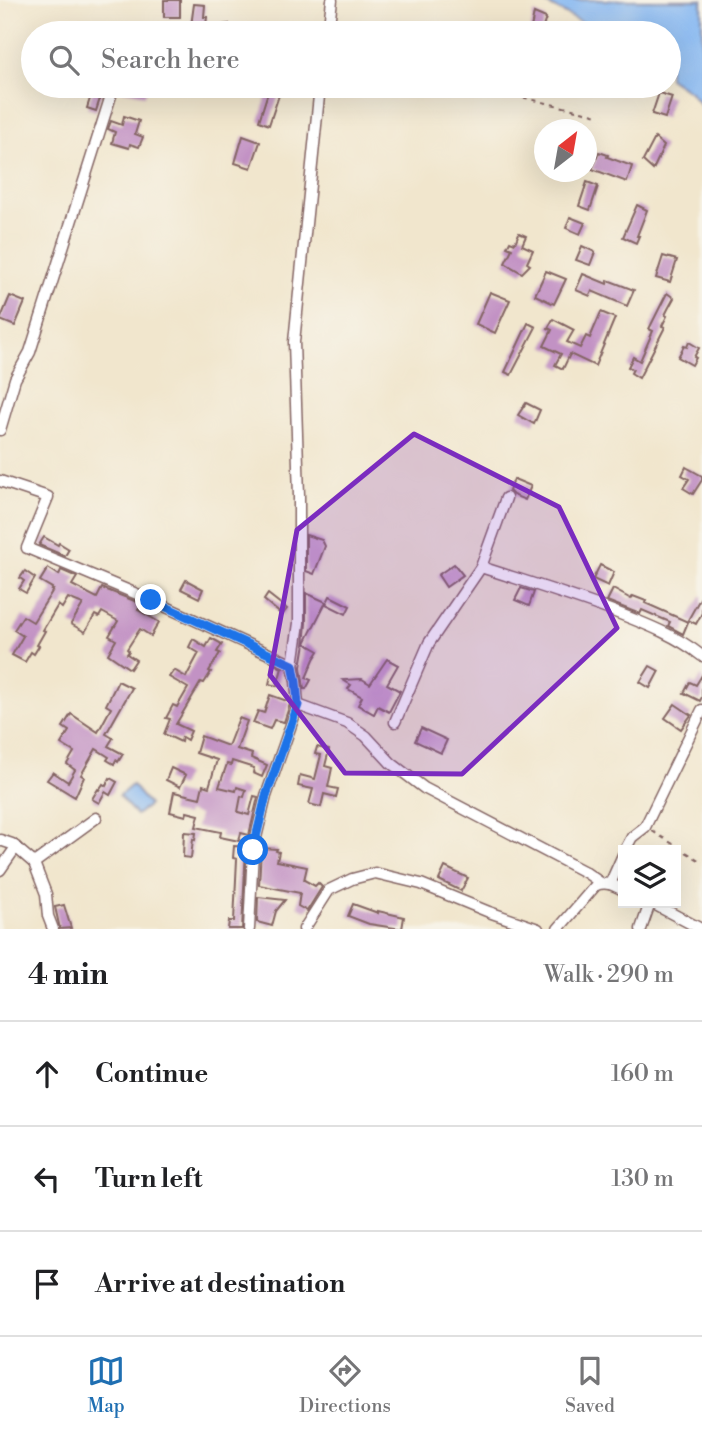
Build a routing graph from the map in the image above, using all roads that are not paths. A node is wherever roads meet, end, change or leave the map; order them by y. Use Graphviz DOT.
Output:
graph roads {
  1 [pos="332,0"];
  2 [pos="330,21"];
  3 [pos="110,98"];
  4 [pos="319,98"];
  5 [pos="0,430"];
  6 [pos="0,481"];
  7 [pos="506,498"];
  8 [pos="481,567"];
  9 [pos="702,656"];
  10 [pos="293,665"];
  11 [pos="298,705"];
  12 [pos="702,710"];
  13 [pos="395,722"];
  14 [pos="96,818"];
  15 [pos="0,839"];
  16 [pos="628,845"];
  17 [pos="16,847"];
  18 [pos="618,862"];
  19 [pos="34,863"];
  20 [pos="0,870"];
  21 [pos="605,883"];
  22 [pos="618,888"];
  23 [pos="649,908"];
  24 [pos="661,908"];
  25 [pos="53,929"];
  26 [pos="249,929"];
  27 [pos="304,929"];
  28 [pos="538,929"];
  29 [pos="558,929"];
  30 [pos="641,929"];
  31 [pos="701,929"];
  1 -- 2 [label="street"];
  3 -- 5 [label="street"];
  4 -- 10 [label="street"];
  6 -- 10 [label="street"];
  7 -- 8 [label="street"];
  8 -- 9 [label="street"];
  8 -- 13 [label="street"];
  10 -- 11 [label="street"];
  11 -- 21 [label="street"];
  11 -- 26 [label="street"];
  12 -- 16 [label="street"];
  14 -- 19 [label="street"];
  15 -- 17 [label="street"];
  17 -- 19 [label="street"];
  17 -- 20 [label="street"];
  18 -- 21 [label="street"];
  19 -- 25 [label="street"];
  21 -- 22 [label="street"];
  21 -- 29 [label="street"];
  23 -- 30 [label="street"];
  24 -- 31 [label="street"];
  27 -- 28 [label="street"];
}
